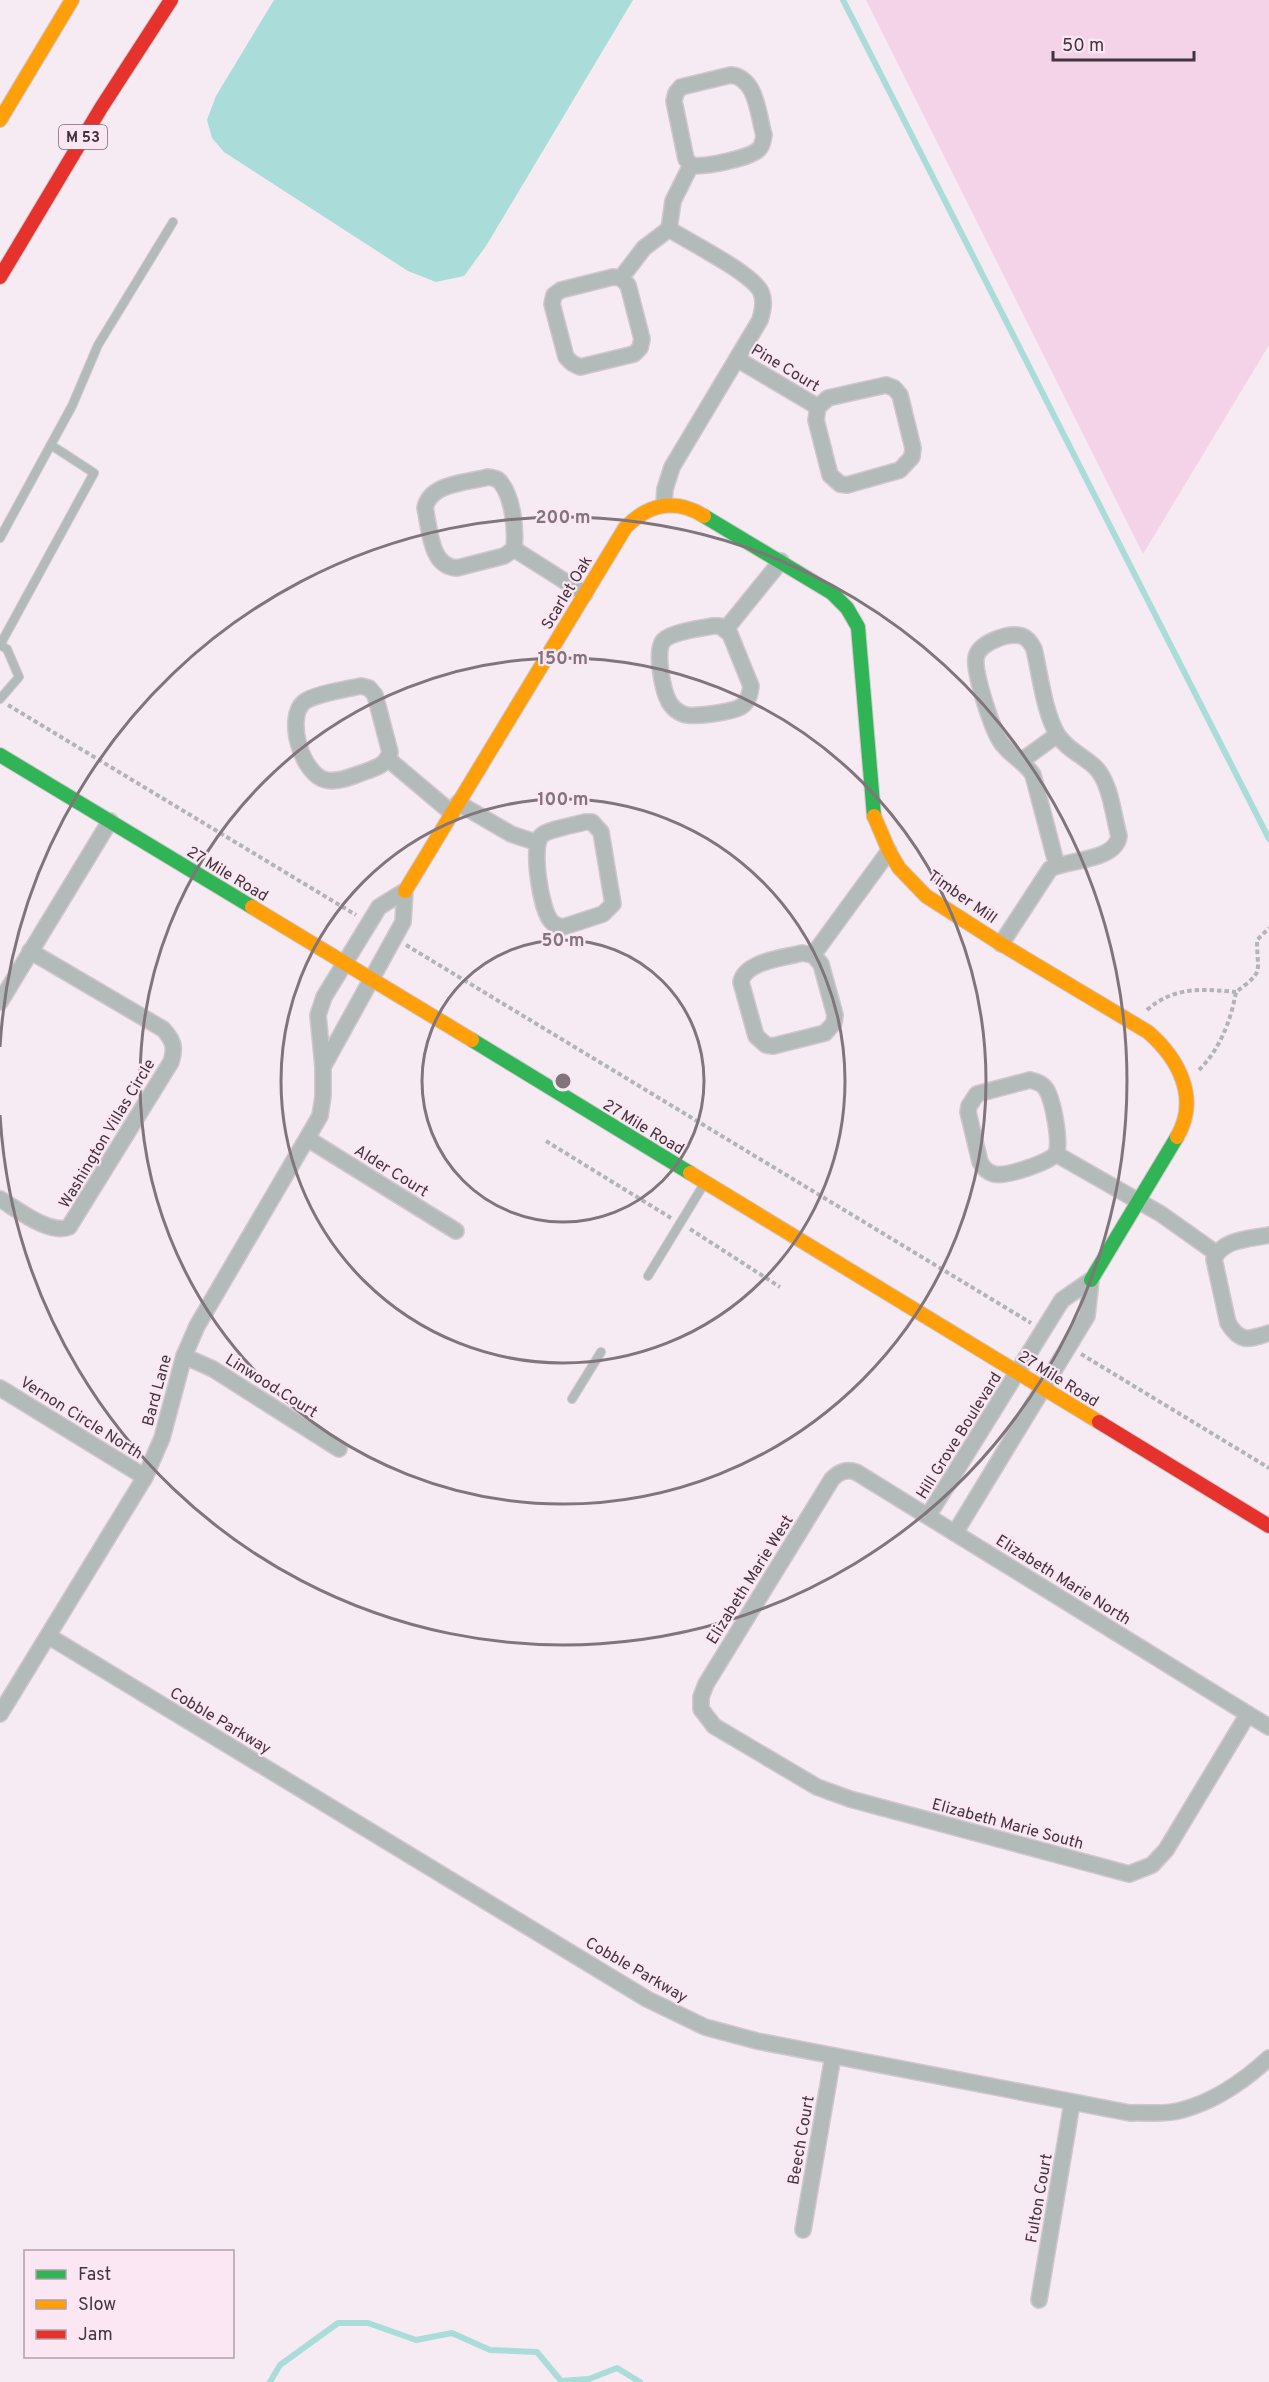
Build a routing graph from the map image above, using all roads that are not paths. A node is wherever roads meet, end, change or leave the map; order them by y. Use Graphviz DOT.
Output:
graph roads {
  1 [pos="72,0"];
  2 [pos="171,0"];
  3 [pos="0,120"];
  4 [pos="691,165"];
  5 [pos="172,222"];
  6 [pos="669,229"];
  7 [pos="0,277"];
  8 [pos="621,278"];
  9 [pos="736,359"];
  10 [pos="818,407"];
  11 [pos="51,445"];
  12 [pos="664,504"];
  13 [pos="0,538"];
  14 [pos="514,549"];
  15 [pos="781,561"];
  16 [pos="585,594"];
  17 [pos="726,629"];
  18 [pos="0,645"];
  19 [pos="0,699"];
  20 [pos="1057,735"];
  21 [pos="0,756"];
  22 [pos="388,759"];
  23 [pos="1020,760"];
  24 [pos="455,808"];
  25 [pos="110,821"];
  26 [pos="538,843"];
  27 [pos="889,851"];
  28 [pos="1057,866"];
  29 [pos="405,891"];
  30 [pos="1001,944"];
  31 [pos="30,951"];
  32 [pos="813,955"];
  33 [pos="344,962"];
  34 [pos="372,979"];
  35 [pos="0,1002"];
  36 [pos="323,1066"];
  37 [pos="308,1139"];
  38 [pos="1056,1154"];
  39 [pos="705,1182"];
  40 [pos="0,1199"];
  41 [pos="1139,1202"];
  42 [pos="456,1231"];
  43 [pos="1269,1235"];
  44 [pos="1216,1253"];
  45 [pos="648,1276"];
  46 [pos="1091,1280"];
  47 [pos="1269,1333"];
  48 [pos="601,1352"];
  49 [pos="184,1356"];
  50 [pos="1018,1372"];
  51 [pos="0,1388"];
  52 [pos="1044,1389"];
  53 [pos="572,1399"];
  54 [pos="339,1449"];
  55 [pos="839,1473"];
  56 [pos="145,1478"];
  57 [pos="928,1516"];
  58 [pos="1269,1526"];
  59 [pos="955,1533"];
  60 [pos="50,1637"];
  61 [pos="701,1709"];
  62 [pos="0,1714"];
  63 [pos="1248,1714"];
  64 [pos="1269,1727"];
  65 [pos="833,2056"];
  66 [pos="1266,2066"];
  67 [pos="1072,2103"];
  68 [pos="803,2230"];
  69 [pos="1038,2300"];
  1 -- 3 [label="main road"];
  2 -- 7 [label="main road, M 53"];
  4 -- 4 [label="street"];
  4 -- 6 [label="street"];
  5 -- 11 [label="lane"];
  6 -- 8 [label="street"];
  6 -- 9 [label="street"];
  8 -- 8 [label="street"];
  9 -- 10 [label="street, Pine Court"];
  9 -- 12 [label="street"];
  10 -- 10 [label="street, Pine Court"];
  11 -- 13 [label="lane"];
  11 -- 18 [label="lane"];
  12 -- 15 [label="main road, Timber Mill"];
  12 -- 16 [label="main road, Scarlet Oak"];
  14 -- 14 [label="street"];
  14 -- 16 [label="street"];
  15 -- 17 [label="street"];
  15 -- 27 [label="main road, Timber Mill"];
  16 -- 24 [label="main road, Scarlet Oak"];
  17 -- 17 [label="street"];
  18 -- 19 [label="lane"];
  20 -- 23 [label="street"];
  20 -- 23 [label="street"];
  20 -- 28 [label="street"];
  21 -- 25 [label="main road, 27 Mile Road"];
  22 -- 22 [label="street"];
  22 -- 24 [label="street"];
  23 -- 28 [label="street"];
  24 -- 26 [label="street"];
  24 -- 29 [label="main road, Scarlet Oak"];
  25 -- 31 [label="street"];
  25 -- 33 [label="main road, 27 Mile Road"];
  26 -- 26 [label="street"];
  27 -- 30 [label="main road, Timber Mill"];
  27 -- 32 [label="street"];
  28 -- 30 [label="street"];
  29 -- 33 [label="street, Scarlet Oak"];
  29 -- 34 [label="street, Scarlet Oak"];
  30 -- 41 [label="main road, Timber Mill"];
  31 -- 35 [label="street"];
  31 -- 40 [label="street, Washington Villas Circle"];
  32 -- 32 [label="street"];
  33 -- 34 [label="main road, 27 Mile Road"];
  33 -- 36 [label="street, Bard Lane"];
  34 -- 36 [label="street, Bard Lane"];
  34 -- 39 [label="main road, 27 Mile Road"];
  36 -- 37 [label="street, Bard Lane"];
  37 -- 42 [label="street, Alder Court"];
  37 -- 49 [label="street, Bard Lane"];
  38 -- 38 [label="street"];
  38 -- 41 [label="street"];
  39 -- 45 [label="lane"];
  39 -- 50 [label="main road, 27 Mile Road"];
  41 -- 44 [label="street"];
  41 -- 46 [label="main road, Timber Mill"];
  43 -- 44 [label="street"];
  44 -- 47 [label="street"];
  46 -- 50 [label="street, Timber Mill"];
  46 -- 52 [label="street, Timber Mill"];
  48 -- 53 [label="lane"];
  49 -- 54 [label="street, Linwood Court"];
  49 -- 56 [label="street, Bard Lane"];
  50 -- 52 [label="main road, 27 Mile Road"];
  50 -- 57 [label="street, Hill Grove Boulevard"];
  51 -- 56 [label="street, Vernon Circle North"];
  52 -- 58 [label="main road, 27 Mile Road"];
  52 -- 59 [label="street"];
  55 -- 57 [label="street, Elizabeth Marie North"];
  55 -- 61 [label="street, Elizabeth Marie West"];
  56 -- 60 [label="street, Bard Lane"];
  57 -- 59 [label="street, Elizabeth Marie North"];
  59 -- 63 [label="street, Elizabeth Marie North"];
  60 -- 62 [label="street, Bard Lane"];
  60 -- 65 [label="street, Cobble Parkway"];
  61 -- 63 [label="street, Elizabeth Marie South"];
  63 -- 64 [label="street, Elizabeth Marie North"];
  65 -- 67 [label="street, Cobble Parkway"];
  65 -- 68 [label="street, Beech Court"];
  66 -- 67 [label="street, Cobble Parkway"];
  67 -- 69 [label="street, Fulton Court"];
}
